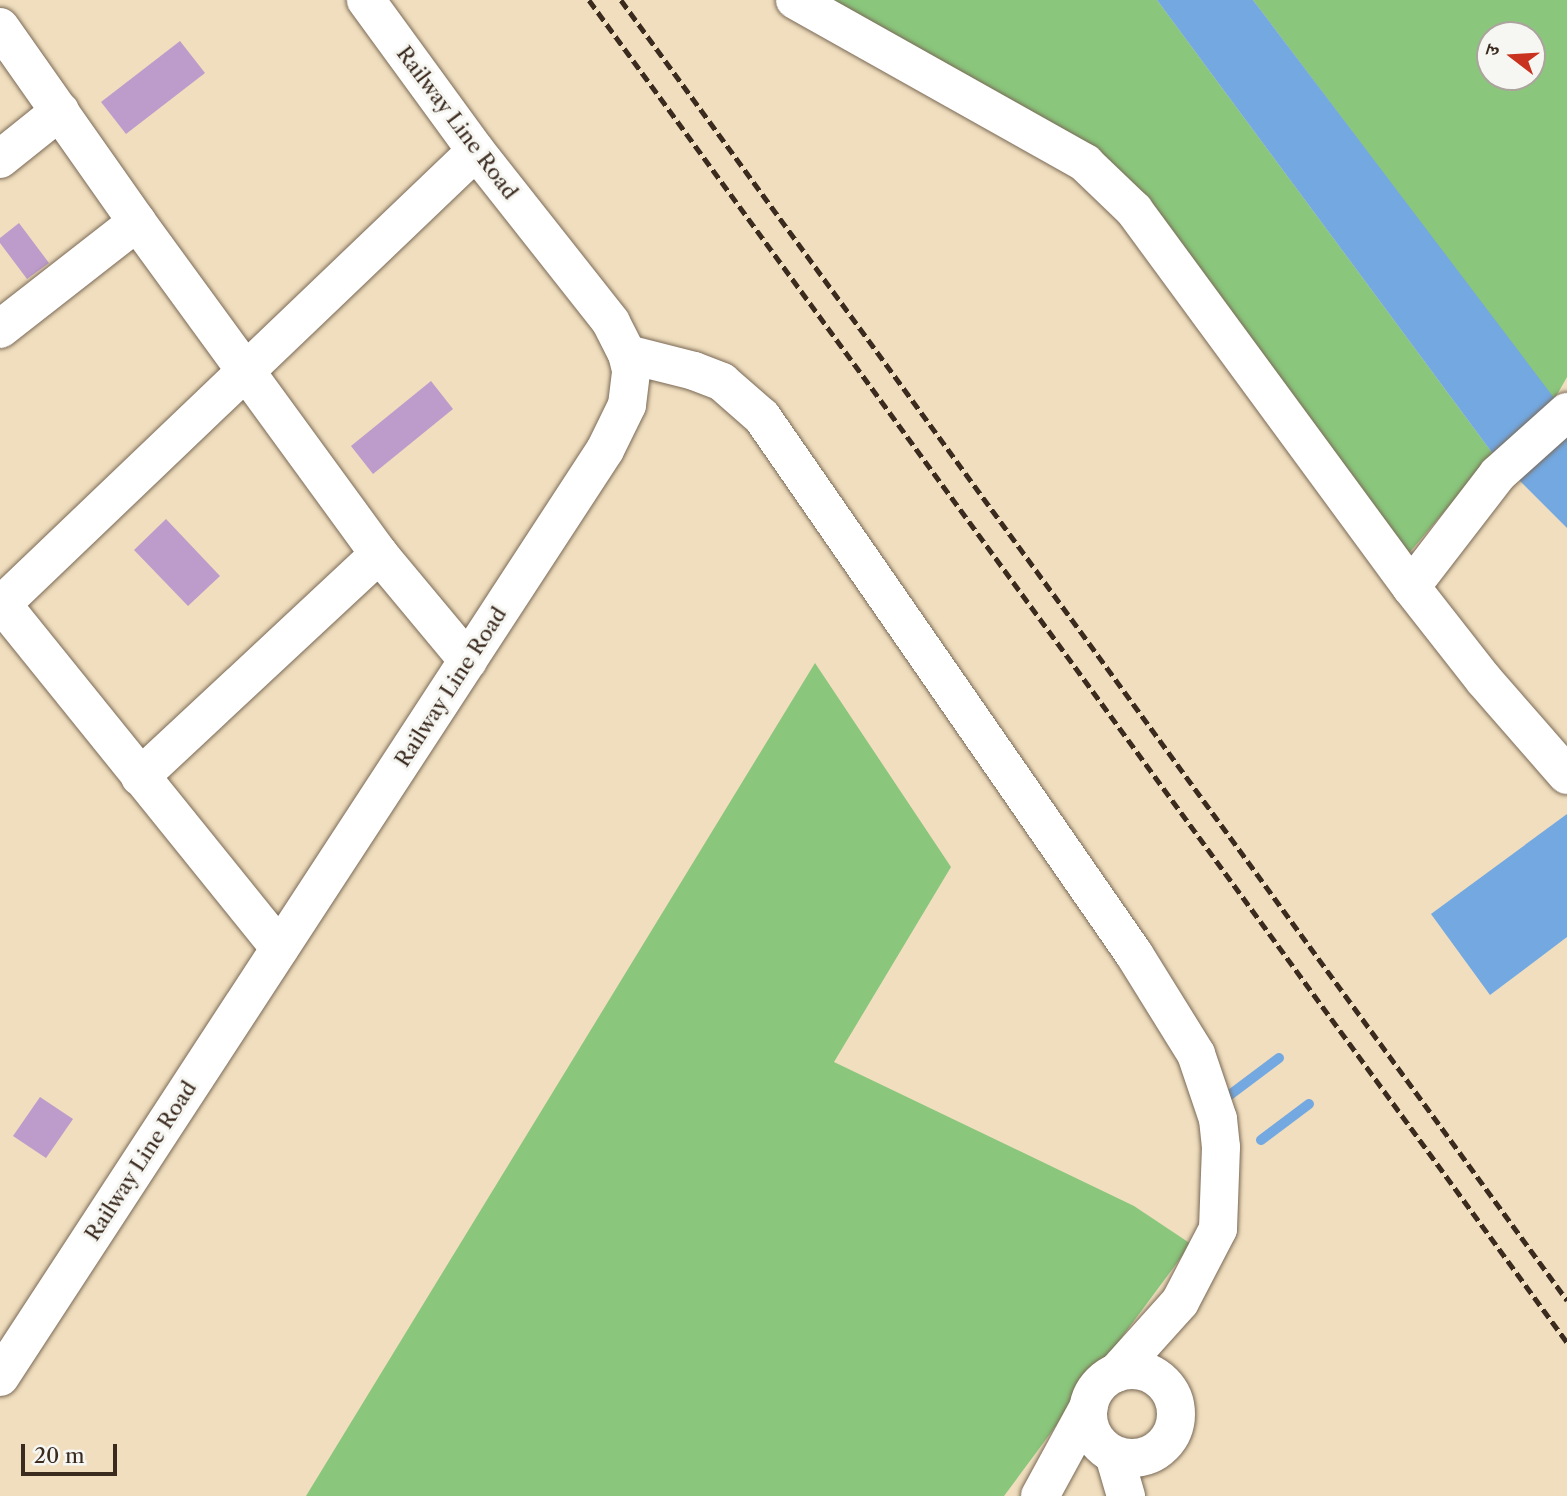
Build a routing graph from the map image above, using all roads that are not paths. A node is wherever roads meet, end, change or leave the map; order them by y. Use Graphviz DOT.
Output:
graph roads {
  1 [pos="366,0"];
  2 [pos="795,0"];
  3 [pos="0,27"];
  4 [pos="60,111"];
  5 [pos="476,151"];
  6 [pos="0,159"];
  7 [pos="137,222"];
  8 [pos="0,329"];
  9 [pos="627,354"];
  10 [pos="246,370"];
  11 [pos="1567,412"];
  12 [pos="379,554"];
  13 [pos="1411,587"];
  14 [pos="1,605"];
  15 [pos="468,661"];
  16 [pos="1567,775"];
  17 [pos="140,778"];
  18 [pos="280,948"];
  19 [pos="1180,1302"];
  20 [pos="1116,1373"];
  21 [pos="0,1377"];
  22 [pos="1169,1388"];
  23 [pos="1089,1406"];
  24 [pos="1120,1453"];
  25 [pos="1040,1496"];
  26 [pos="1051,1496"];
  27 [pos="1128,1496"];
  1 -- 5 [label="street, Railway Line Road"];
  2 -- 13 [label="street"];
  3 -- 4 [label="street"];
  4 -- 6 [label="street"];
  4 -- 7 [label="street"];
  5 -- 9 [label="street, Railway Line Road"];
  5 -- 10 [label="street"];
  7 -- 8 [label="street"];
  7 -- 10 [label="street"];
  9 -- 15 [label="street, Railway Line Road"];
  9 -- 19 [label="street"];
  10 -- 12 [label="street"];
  10 -- 14 [label="street"];
  11 -- 13 [label="street"];
  12 -- 15 [label="street"];
  12 -- 17 [label="street"];
  13 -- 16 [label="street"];
  14 -- 17 [label="street"];
  15 -- 18 [label="street, Railway Line Road"];
  17 -- 18 [label="street"];
  18 -- 21 [label="street, Railway Line Road"];
  19 -- 20 [label="street"];
  19 -- 22 [label="street"];
  20 -- 22 [label="street"];
  20 -- 23 [label="street"];
  22 -- 24 [label="street"];
  23 -- 24 [label="street"];
  23 -- 25 [label="street"];
  24 -- 26 [label="street"];
  24 -- 27 [label="street"];
}
